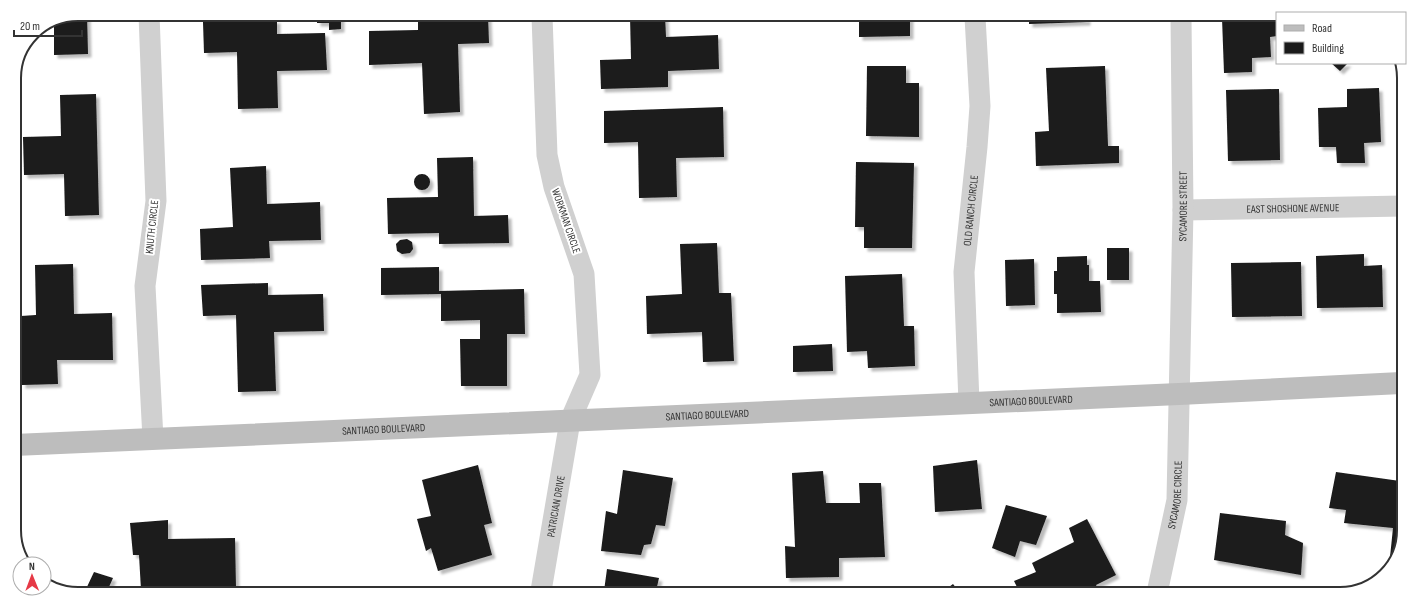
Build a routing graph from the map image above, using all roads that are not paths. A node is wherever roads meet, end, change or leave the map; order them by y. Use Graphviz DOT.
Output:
graph roads {
  1 [pos="149,21"];
  2 [pos="542,21"];
  3 [pos="975,21"];
  4 [pos="1181,21"];
  5 [pos="1397,206"];
  6 [pos="1183,210"];
  7 [pos="1397,383"];
  8 [pos="1179,394"];
  9 [pos="969,403"];
  10 [pos="570,421"];
  11 [pos="153,439"];
  12 [pos="21,445"];
  13 [pos="542,587"];
  14 [pos="1158,587"];
  1 -- 11 [label="street, KNUTH CIRCLE"];
  2 -- 10 [label="street, WORKMAN CIRCLE"];
  3 -- 9 [label="street, OLD RANCH CIRCLE"];
  4 -- 6 [label="street, SYCAMORE STREET"];
  5 -- 6 [label="street, EAST SHOSHONE AVENUE"];
  6 -- 8 [label="street, SYCAMORE STREET"];
  7 -- 8 [label="street, SANTIAGO BOULEVARD"];
  8 -- 9 [label="street, SANTIAGO BOULEVARD"];
  8 -- 14 [label="street, SYCAMORE CIRCLE"];
  9 -- 10 [label="street, SANTIAGO BOULEVARD"];
  10 -- 11 [label="street, SANTIAGO BOULEVARD"];
  10 -- 13 [label="street, PATRICIAN DRIVE"];
  11 -- 12 [label="street, SANTIAGO BOULEVARD"];
}
